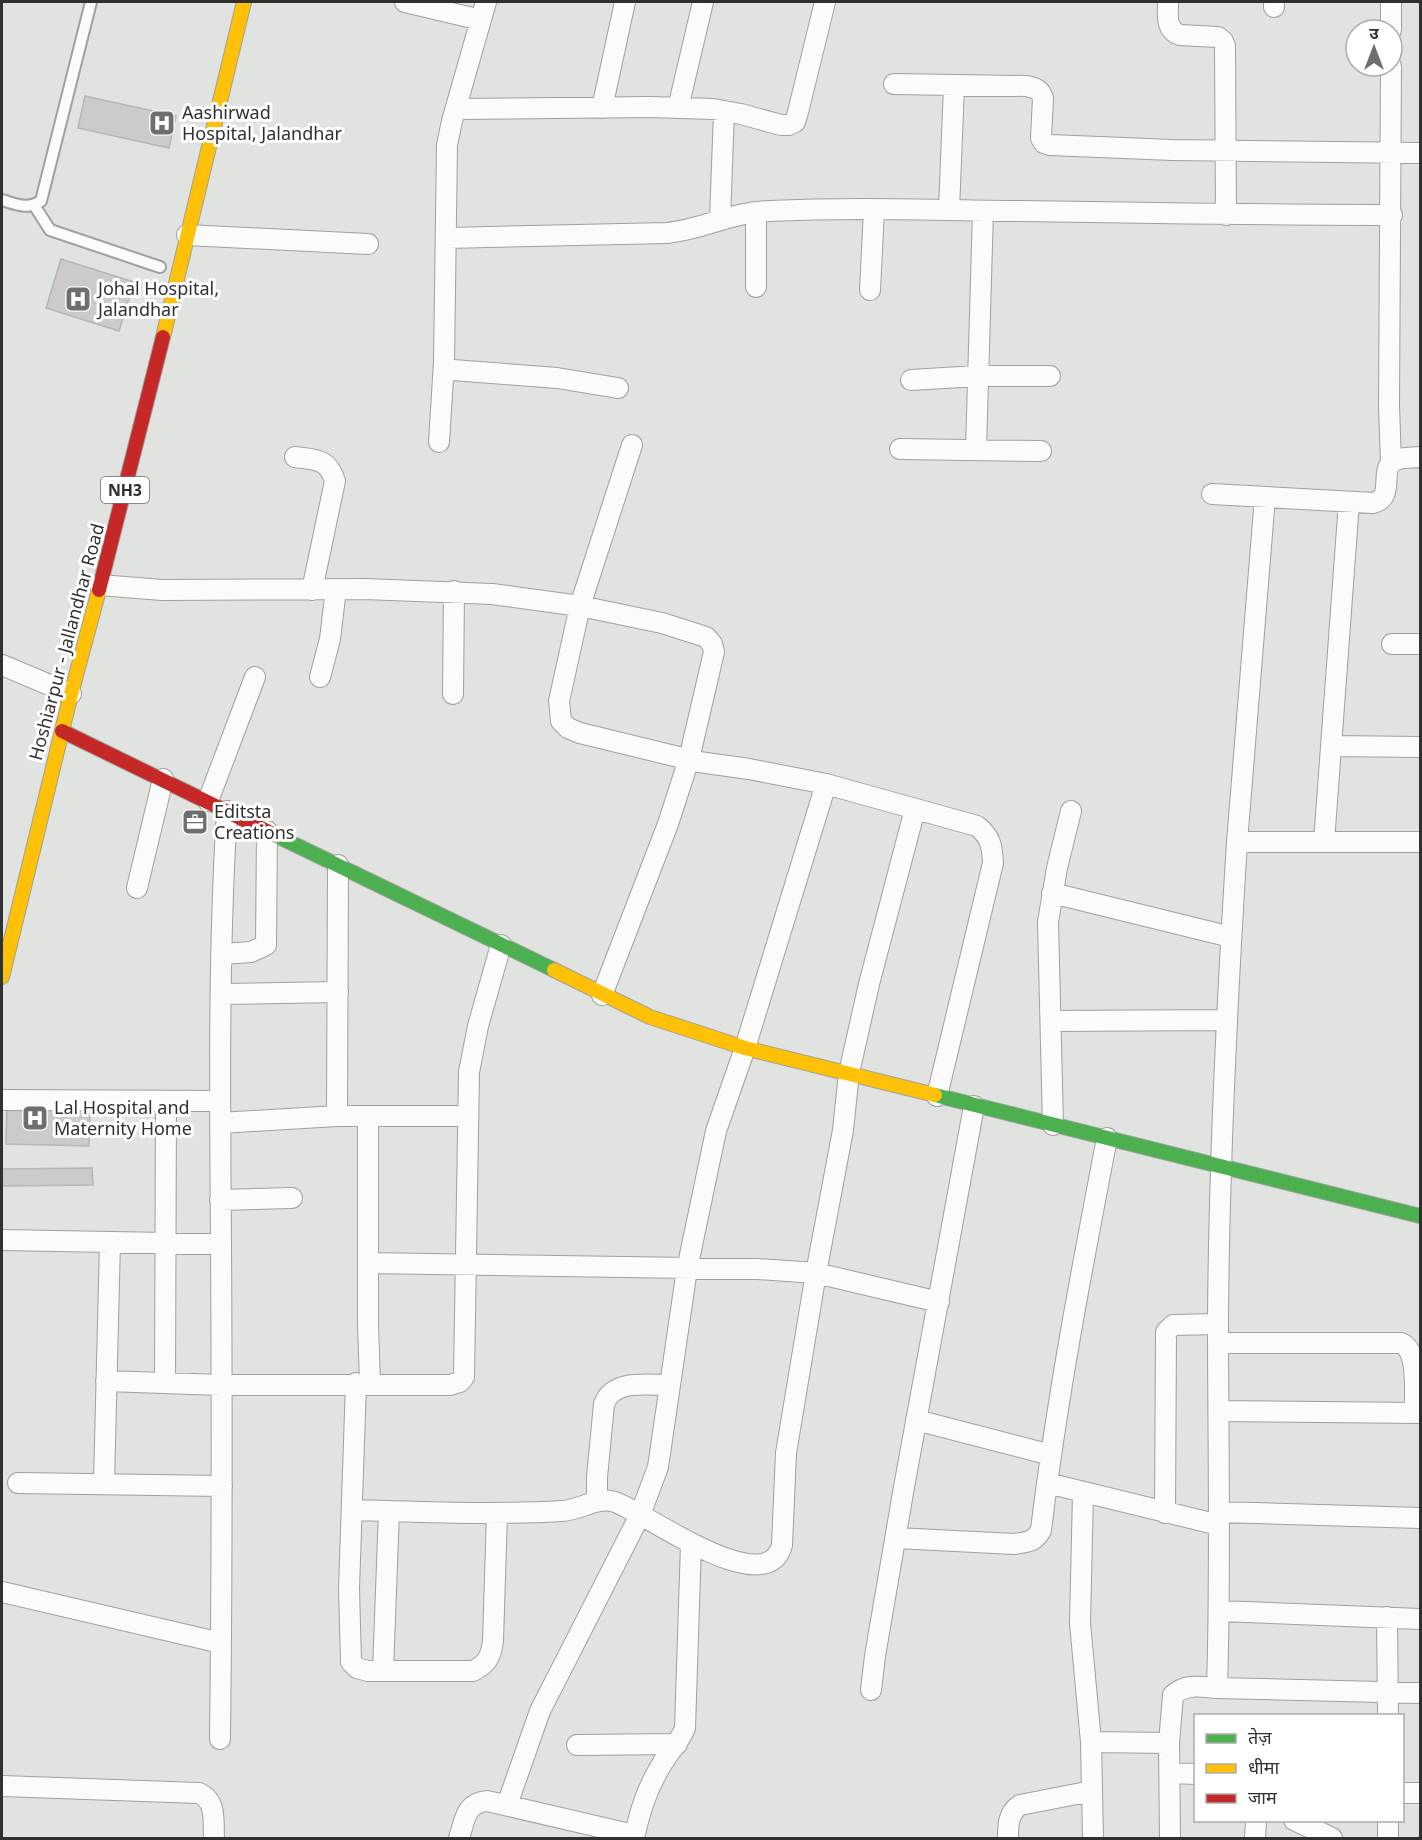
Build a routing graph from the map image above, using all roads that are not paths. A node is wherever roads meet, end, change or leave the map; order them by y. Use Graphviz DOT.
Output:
graph roads {
  1 [pos="91,2"];
  2 [pos="244,2"];
  3 [pos="405,2"];
  4 [pos="625,2"];
  5 [pos="703,2"];
  6 [pos="825,2"];
  7 [pos="1168,2"];
  8 [pos="1391,2"];
  9 [pos="484,11"];
  10 [pos="1391,18"];
  11 [pos="1391,78"];
  12 [pos="894,84"];
  13 [pos="954,86"];
  14 [pos="602,108"];
  15 [pos="678,108"];
  16 [pos="456,109"];
  17 [pos="724,111"];
  18 [pos="1224,151"];
  19 [pos="1391,152"];
  20 [pos="1420,153"];
  21 [pos="2,200"];
  22 [pos="34,205"];
  23 [pos="874,210"];
  24 [pos="949,210"];
  25 [pos="983,210"];
  26 [pos="756,212"];
  27 [pos="1226,215"];
  28 [pos="1392,215"];
  29 [pos="720,220"];
  30 [pos="188,235"];
  31 [pos="447,238"];
  32 [pos="368,244"];
  33 [pos="160,267"];
  34 [pos="756,287"];
  35 [pos="870,290"];
  36 [pos="444,362"];
  37 [pos="977,376"];
  38 [pos="1050,376"];
  39 [pos="911,380"];
  40 [pos="618,388"];
  41 [pos="439,442"];
  42 [pos="632,445"];
  43 [pos="900,449"];
  44 [pos="976,450"];
  45 [pos="1041,451"];
  46 [pos="295,457"];
  47 [pos="1420,457"];
  48 [pos="1391,463"];
  49 [pos="1212,494"];
  50 [pos="1265,497"];
  51 [pos="1349,502"];
  52 [pos="100,585"];
  53 [pos="312,590"];
  54 [pos="336,590"];
  55 [pos="454,591"];
  56 [pos="580,606"];
  57 [pos="1392,644"];
  58 [pos="1420,644"];
  59 [pos="2,665"];
  60 [pos="255,676"];
  61 [pos="320,677"];
  62 [pos="71,694"];
  63 [pos="453,694"];
  64 [pos="62,731"];
  65 [pos="1331,746"];
  66 [pos="1420,747"];
  67 [pos="689,759"];
  68 [pos="163,779"];
  69 [pos="826,784"];
  70 [pos="208,801"];
  71 [pos="915,809"];
  72 [pos="227,811"];
  73 [pos="1071,811"];
  74 [pos="267,831"];
  75 [pos="1237,842"];
  76 [pos="1324,842"];
  77 [pos="1420,842"];
  78 [pos="338,866"];
  79 [pos="137,888"];
  80 [pos="1052,893"];
  81 [pos="1231,937"];
  82 [pos="501,945"];
  83 [pos="222,954"];
  84 [pos="2,977"];
  85 [pos="338,992"];
  86 [pos="222,994"];
  87 [pos="602,995"];
  88 [pos="1227,1020"];
  89 [pos="1051,1021"];
  90 [pos="746,1048"];
  91 [pos="849,1072"];
  92 [pos="937,1096"];
  93 [pos="2,1100"];
  94 [pos="165,1101"];
  95 [pos="220,1101"];
  96 [pos="974,1106"];
  97 [pos="337,1116"];
  98 [pos="368,1116"];
  99 [pos="468,1116"];
  100 [pos="220,1122"];
  101 [pos="1053,1125"];
  102 [pos="1107,1138"];
  103 [pos="1221,1166"];
  104 [pos="292,1198"];
  105 [pos="220,1200"];
  106 [pos="1420,1216"];
  107 [pos="2,1240"];
  108 [pos="110,1242"];
  109 [pos="165,1243"];
  110 [pos="221,1244"];
  111 [pos="368,1263"];
  112 [pos="467,1266"];
  113 [pos="687,1269"];
  114 [pos="816,1273"];
  115 [pos="939,1302"];
  116 [pos="1219,1333"];
  117 [pos="106,1381"];
  118 [pos="165,1383"];
  119 [pos="363,1383"];
  120 [pos="221,1384"];
  121 [pos="669,1385"];
  122 [pos="1219,1411"];
  123 [pos="1418,1413"];
  124 [pos="916,1420"];
  125 [pos="1051,1455"];
  126 [pos="18,1483"];
  127 [pos="104,1483"];
  128 [pos="1047,1483"];
  129 [pos="222,1486"];
  130 [pos="1083,1493"];
  131 [pos="597,1500"];
  132 [pos="353,1510"];
  133 [pos="389,1511"];
  134 [pos="497,1513"];
  135 [pos="1165,1513"];
  136 [pos="640,1515"];
  137 [pos="1420,1518"];
  138 [pos="1219,1519"];
  139 [pos="896,1538"];
  140 [pos="691,1544"];
  141 [pos="2,1592"];
  142 [pos="1220,1611"];
  143 [pos="1388,1617"];
  144 [pos="1420,1619"];
  145 [pos="221,1643"];
  146 [pos="383,1671"];
  147 [pos="1217,1688"];
  148 [pos="871,1690"];
  149 [pos="1388,1693"];
  150 [pos="1420,1693"];
  151 [pos="1388,1714"];
  152 [pos="220,1739"];
  153 [pos="1091,1742"];
  154 [pos="1169,1743"];
  155 [pos="677,1744"];
  156 [pos="577,1745"];
  157 [pos="1170,1773"];
  158 [pos="1194,1774"];
  159 [pos="2,1786"];
  160 [pos="1092,1791"];
  161 [pos="1404,1793"];
  162 [pos="1420,1793"];
  163 [pos="507,1805"];
  164 [pos="1256,1822"];
  165 [pos="1296,1822"];
  166 [pos="1388,1822"];
  167 [pos="634,1837"];
  168 [pos="214,1839"];
  169 [pos="459,1839"];
  170 [pos="1008,1839"];
  171 [pos="1093,1839"];
  172 [pos="1170,1839"];
  173 [pos="1256,1839"];
  174 [pos="1332,1839"];
  175 [pos="1388,1839"];
  1 -- 22 [label="lane"];
  2 -- 30 [label="main road, Hoshiarpur - Jallandhar Road / NH3"];
  3 -- 9 [label="street"];
  4 -- 14 [label="street"];
  5 -- 15 [label="street"];
  6 -- 17 [label="street"];
  7 -- 18 [label="street"];
  8 -- 10 [label="street"];
  9 -- 16 [label="street"];
  11 -- 19 [label="street"];
  12 -- 13 [label="street"];
  13 -- 18 [label="street"];
  13 -- 24 [label="street"];
  14 -- 15 [label="street"];
  14 -- 16 [label="street"];
  15 -- 17 [label="street"];
  16 -- 31 [label="street"];
  17 -- 29 [label="street"];
  18 -- 19 [label="street"];
  18 -- 27 [label="street"];
  19 -- 20 [label="street"];
  19 -- 28 [label="street"];
  21 -- 22 [label="lane"];
  22 -- 33 [label="lane"];
  23 -- 24 [label="street"];
  23 -- 26 [label="street"];
  23 -- 35 [label="street"];
  24 -- 25 [label="street"];
  25 -- 27 [label="street"];
  25 -- 37 [label="street"];
  26 -- 29 [label="street"];
  26 -- 34 [label="street"];
  27 -- 28 [label="street"];
  28 -- 48 [label="street"];
  29 -- 31 [label="street"];
  30 -- 32 [label="street"];
  30 -- 52 [label="main road, Hoshiarpur - Jallandhar Road / NH3"];
  31 -- 36 [label="street"];
  36 -- 40 [label="street"];
  36 -- 41 [label="street"];
  37 -- 38 [label="street"];
  37 -- 39 [label="street"];
  37 -- 44 [label="street"];
  42 -- 56 [label="street"];
  43 -- 44 [label="street"];
  44 -- 45 [label="street"];
  46 -- 53 [label="street"];
  47 -- 48 [label="street"];
  48 -- 51 [label="street"];
  49 -- 50 [label="street"];
  50 -- 51 [label="street"];
  50 -- 75 [label="street"];
  51 -- 65 [label="street"];
  52 -- 53 [label="street"];
  52 -- 62 [label="main road, Hoshiarpur - Jallandhar Road / NH3"];
  53 -- 54 [label="street"];
  54 -- 55 [label="street"];
  54 -- 61 [label="street"];
  55 -- 56 [label="street"];
  55 -- 63 [label="street"];
  56 -- 67 [label="street"];
  56 -- 67 [label="street"];
  57 -- 58 [label="street"];
  59 -- 62 [label="street"];
  60 -- 70 [label="street"];
  62 -- 64 [label="main road, Hoshiarpur - Jallandhar Road / NH3"];
  64 -- 68 [label="main road"];
  64 -- 84 [label="main road, Hoshiarpur - Jallandhar Road / NH3"];
  65 -- 66 [label="street"];
  65 -- 76 [label="street"];
  67 -- 69 [label="street"];
  67 -- 87 [label="street"];
  68 -- 70 [label="main road"];
  68 -- 79 [label="street"];
  69 -- 71 [label="street"];
  69 -- 90 [label="street"];
  70 -- 72 [label="main road"];
  71 -- 91 [label="street"];
  71 -- 92 [label="street"];
  72 -- 74 [label="main road"];
  72 -- 83 [label="street"];
  73 -- 80 [label="street"];
  74 -- 78 [label="main road"];
  74 -- 83 [label="street"];
  75 -- 76 [label="street"];
  75 -- 81 [label="street"];
  76 -- 77 [label="street"];
  78 -- 82 [label="main road"];
  78 -- 85 [label="street"];
  80 -- 81 [label="street"];
  80 -- 89 [label="street"];
  81 -- 88 [label="street"];
  82 -- 87 [label="main road"];
  82 -- 99 [label="street"];
  83 -- 86 [label="street"];
  85 -- 86 [label="street"];
  85 -- 97 [label="street"];
  86 -- 95 [label="street"];
  87 -- 90 [label="main road"];
  88 -- 89 [label="street"];
  88 -- 103 [label="street"];
  89 -- 101 [label="street"];
  90 -- 91 [label="main road"];
  90 -- 113 [label="street"];
  91 -- 92 [label="main road"];
  91 -- 114 [label="street"];
  92 -- 96 [label="main road"];
  93 -- 94 [label="street"];
  94 -- 95 [label="street"];
  94 -- 109 [label="street"];
  95 -- 100 [label="street"];
  96 -- 101 [label="main road"];
  96 -- 115 [label="street"];
  97 -- 98 [label="street"];
  97 -- 100 [label="street"];
  98 -- 99 [label="street"];
  98 -- 111 [label="street"];
  99 -- 112 [label="street"];
  100 -- 105 [label="street"];
  101 -- 102 [label="main road"];
  102 -- 103 [label="main road"];
  102 -- 125 [label="street"];
  103 -- 106 [label="main road"];
  103 -- 116 [label="street"];
  104 -- 105 [label="street"];
  105 -- 110 [label="street"];
  107 -- 108 [label="street"];
  108 -- 109 [label="street"];
  108 -- 117 [label="street"];
  109 -- 110 [label="street"];
  109 -- 118 [label="street"];
  110 -- 120 [label="street"];
  111 -- 112 [label="street"];
  111 -- 119 [label="street"];
  112 -- 113 [label="street"];
  112 -- 119 [label="street"];
  113 -- 114 [label="street"];
  113 -- 121 [label="street"];
  114 -- 115 [label="street"];
  114 -- 140 [label="street"];
  115 -- 124 [label="street"];
  116 -- 122 [label="street"];
  116 -- 123 [label="street"];
  116 -- 135 [label="street"];
  117 -- 118 [label="street"];
  117 -- 127 [label="street"];
  118 -- 120 [label="street"];
  119 -- 120 [label="street"];
  119 -- 132 [label="street"];
  120 -- 129 [label="street"];
  121 -- 131 [label="street"];
  121 -- 136 [label="street"];
  122 -- 123 [label="street"];
  122 -- 138 [label="street"];
  124 -- 125 [label="street"];
  124 -- 139 [label="street"];
  125 -- 128 [label="street"];
  126 -- 127 [label="street"];
  127 -- 129 [label="street"];
  128 -- 130 [label="street"];
  128 -- 139 [label="street"];
  129 -- 145 [label="street"];
  130 -- 135 [label="street"];
  130 -- 153 [label="street"];
  131 -- 134 [label="street"];
  131 -- 136 [label="street"];
  132 -- 133 [label="street"];
  132 -- 146 [label="street"];
  133 -- 134 [label="street"];
  133 -- 146 [label="street"];
  134 -- 146 [label="street"];
  135 -- 138 [label="street"];
  136 -- 140 [label="street"];
  136 -- 163 [label="street"];
  137 -- 138 [label="street"];
  138 -- 142 [label="street"];
  139 -- 148 [label="street"];
  140 -- 155 [label="street"];
  141 -- 145 [label="street"];
  142 -- 143 [label="street"];
  142 -- 147 [label="street"];
  143 -- 144 [label="street"];
  143 -- 149 [label="street"];
  145 -- 152 [label="street"];
  147 -- 149 [label="street"];
  147 -- 154 [label="street"];
  149 -- 150 [label="street"];
  149 -- 151 [label="street"];
  153 -- 154 [label="street"];
  153 -- 160 [label="street"];
  154 -- 157 [label="street"];
  155 -- 156 [label="street"];
  155 -- 167 [label="street"];
  157 -- 158 [label="street"];
  157 -- 172 [label="street"];
  159 -- 168 [label="street"];
  160 -- 170 [label="street"];
  160 -- 171 [label="street"];
  161 -- 162 [label="street"];
  163 -- 167 [label="street"];
  163 -- 169 [label="street"];
  164 -- 173 [label="street"];
  165 -- 174 [label="street"];
  166 -- 175 [label="street"];
}
